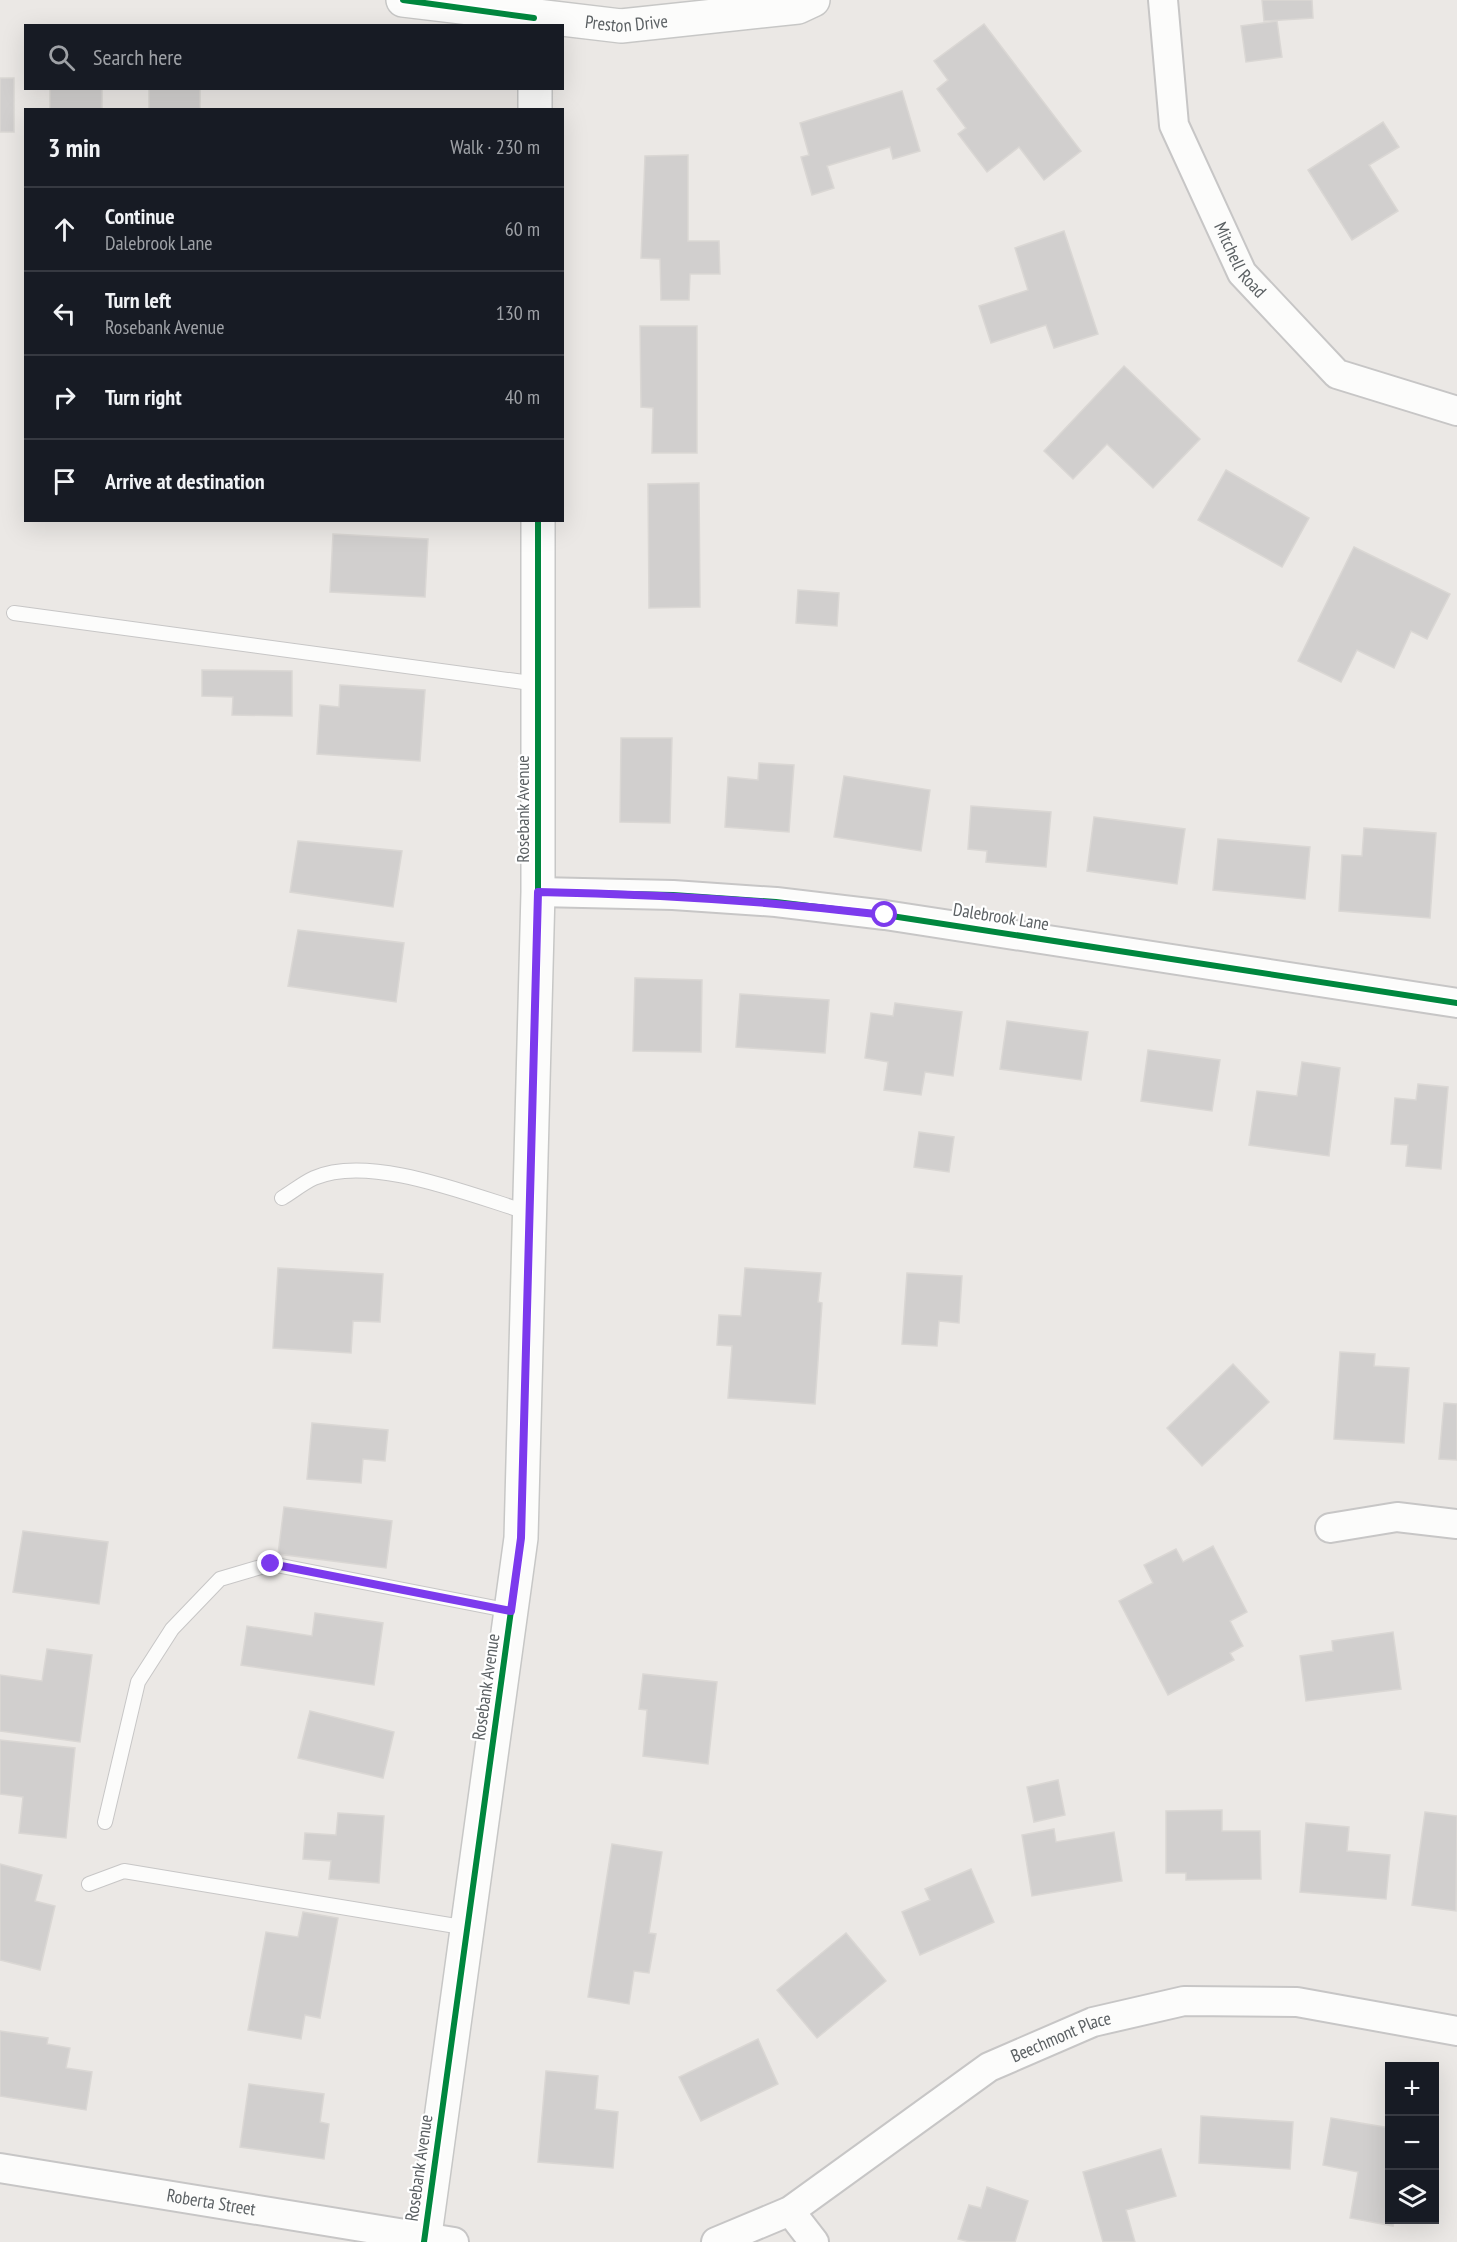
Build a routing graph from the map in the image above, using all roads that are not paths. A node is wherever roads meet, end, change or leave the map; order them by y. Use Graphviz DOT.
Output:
graph roads {
  1 [pos="403,0"];
  2 [pos="813,0"];
  3 [pos="1163,0"];
  4 [pos="535,14"];
  5 [pos="535,90"];
  6 [pos="535,108"];
  7 [pos="1457,411"];
  8 [pos="538,522"];
  9 [pos="14,613"];
  10 [pos="538,684"];
  11 [pos="538,892"];
  12 [pos="1457,1003"];
  13 [pos="282,1198"];
  14 [pos="530,1213"];
  15 [pos="1457,1524"];
  16 [pos="1330,1528"];
  17 [pos="511,1611"];
  18 [pos="105,1822"];
  19 [pos="89,1884"];
  20 [pos="468,1928"];
  21 [pos="1457,2031"];
  22 [pos="0,2168"];
  23 [pos="790,2211"];
  24 [pos="434,2241"];
  25 [pos="716,2242"];
  26 [pos="814,2242"];
  1 -- 4 [label="street, Preston Drive"];
  2 -- 4 [label="street, Preston Drive"];
  3 -- 7 [label="street, Mitchell Road"];
  5 -- 6 [label="street"];
  8 -- 10 [label="street, Rosebank Avenue"];
  9 -- 10 [label="lane"];
  10 -- 11 [label="street, Rosebank Avenue"];
  11 -- 12 [label="street, Dalebrook Lane"];
  11 -- 14 [label="street, Rosebank Avenue"];
  13 -- 14 [label="lane"];
  14 -- 17 [label="street, Rosebank Avenue"];
  15 -- 16 [label="street"];
  17 -- 18 [label="lane"];
  17 -- 20 [label="street, Rosebank Avenue"];
  19 -- 20 [label="lane"];
  20 -- 24 [label="street, Rosebank Avenue"];
  21 -- 23 [label="street, Beechmont Place"];
  22 -- 24 [label="street, Roberta Street"];
  23 -- 25 [label="street, Beechmont Place"];
  23 -- 26 [label="street"];
}
